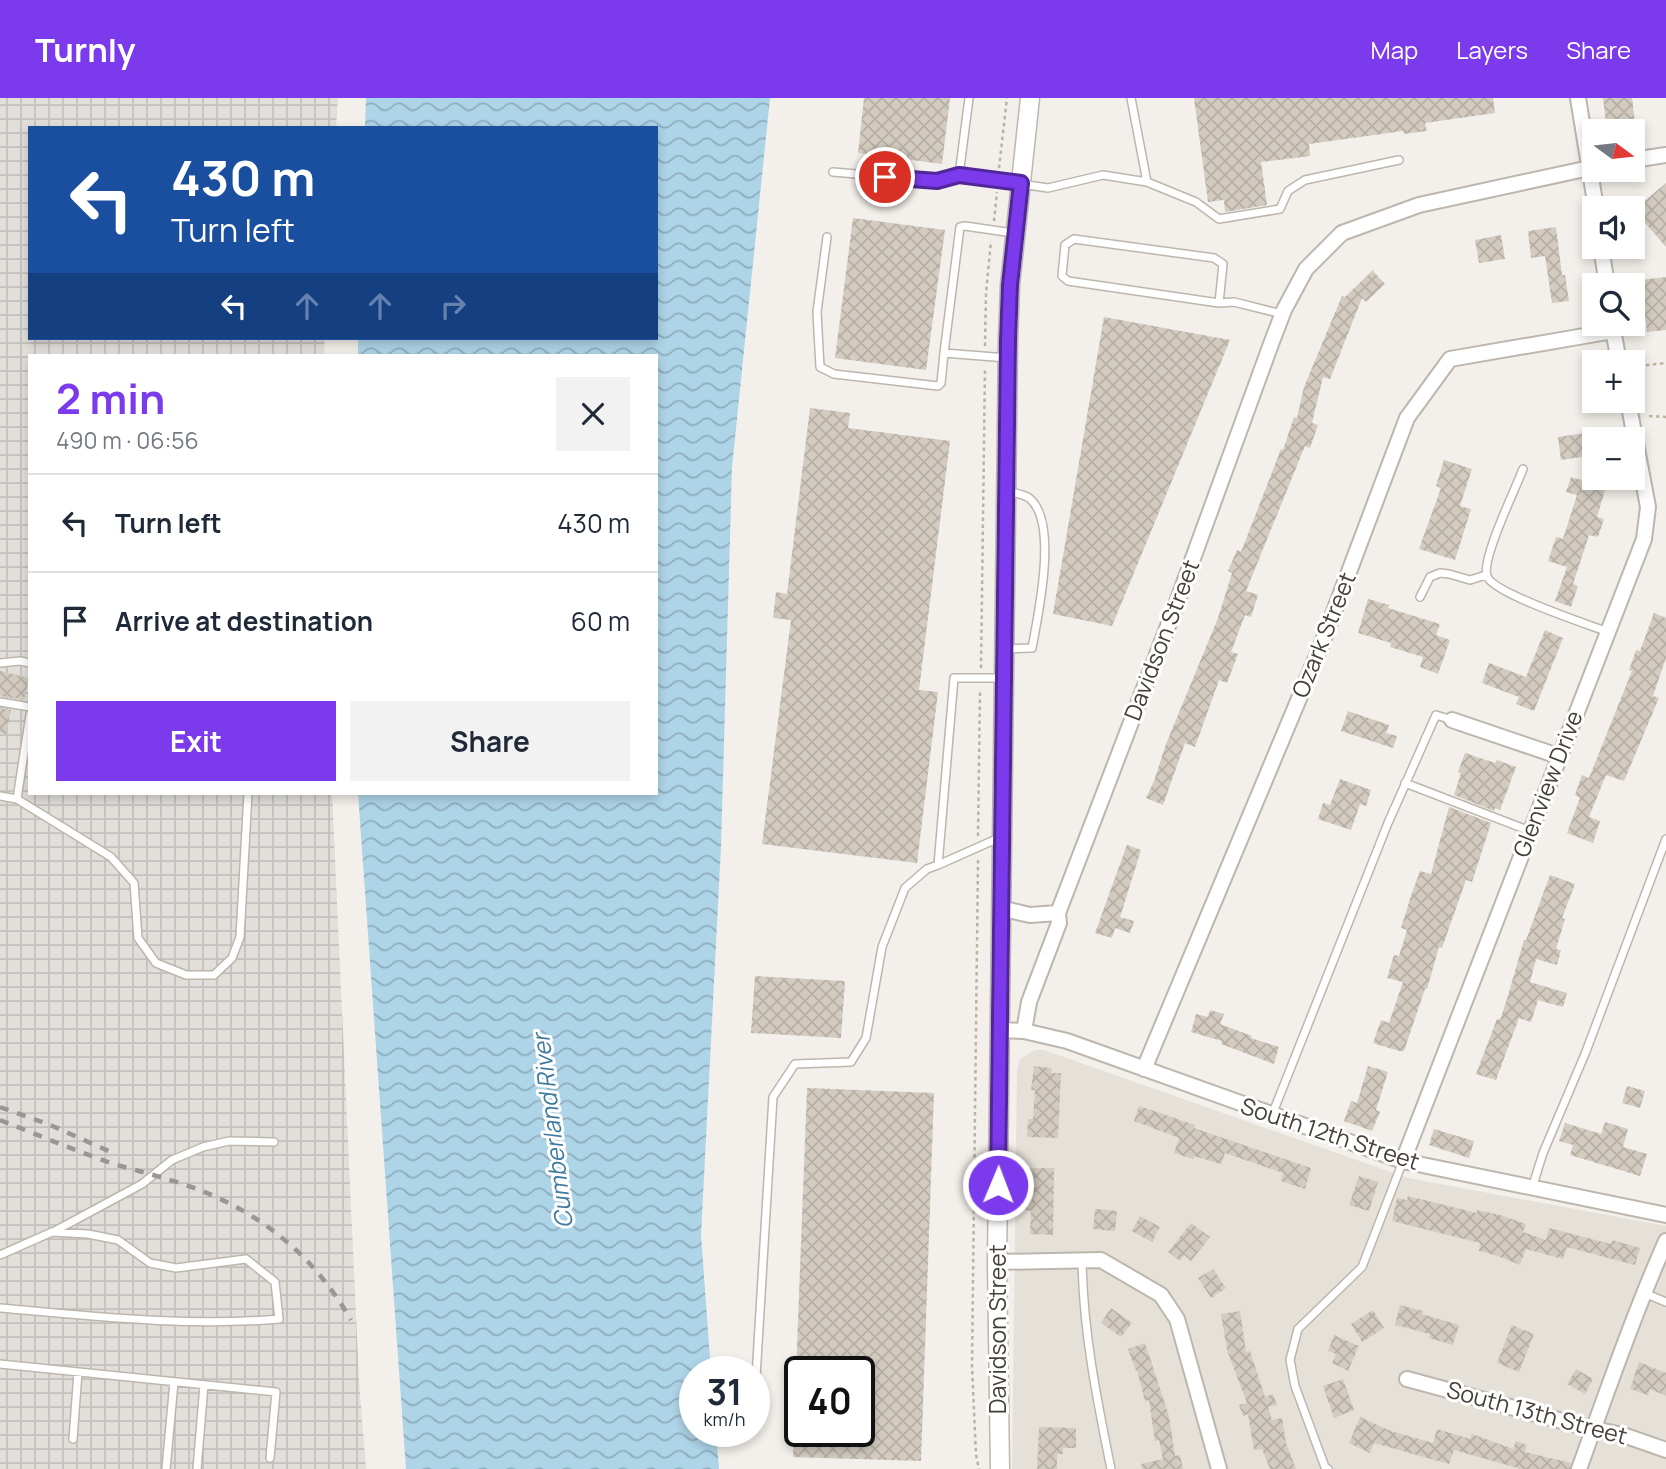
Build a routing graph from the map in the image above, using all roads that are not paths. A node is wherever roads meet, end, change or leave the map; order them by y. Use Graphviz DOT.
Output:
graph roads {
  1 [pos="969,98"];
  2 [pos="1030,98"];
  3 [pos="1131,98"];
  4 [pos="1578,98"];
  5 [pos="1582,119"];
  6 [pos="1666,155"];
  7 [pos="1645,158"];
  8 [pos="1399,160"];
  9 [pos="1582,169"];
  10 [pos="833,172"];
  11 [pos="959,175"];
  12 [pos="1147,182"];
  13 [pos="1021,183"];
  14 [pos="1016,233"];
  15 [pos="827,237"];
  16 [pos="1219,303"];
  17 [pos="1283,314"];
  18 [pos="1582,333"];
  19 [pos="944,353"];
  20 [pos="1008,358"];
  21 [pos="1630,413"];
  22 [pos="1523,469"];
  23 [pos="1006,490"];
  24 [pos="1486,575"];
  25 [pos="1420,597"];
  26 [pos="1608,632"];
  27 [pos="1004,649"];
  28 [pos="0,663"];
  29 [pos="28,663"];
  30 [pos="1004,678"];
  31 [pos="0,702"];
  32 [pos="28,708"];
  33 [pos="1452,720"];
  34 [pos="28,728"];
  35 [pos="1558,756"];
  36 [pos="1405,782"];
  37 [pos="248,795"];
  38 [pos="0,796"];
  39 [pos="17,799"];
  40 [pos="1530,831"];
  41 [pos="1001,837"];
  42 [pos="1666,839"];
  43 [pos="938,864"];
  44 [pos="1000,908"];
  45 [pos="1058,913"];
  46 [pos="1000,1030"];
  47 [pos="1024,1031"];
  48 [pos="1144,1069"];
  49 [pos="1271,1116"];
  50 [pos="274,1142"];
  51 [pos="1403,1161"];
  52 [pos="1531,1188"];
  53 [pos="1666,1215"];
  54 [pos="52,1232"];
  55 [pos="1666,1241"];
  56 [pos="0,1255"];
  57 [pos="1082,1261"];
  58 [pos="996,1262"];
  59 [pos="1643,1292"];
  60 [pos="1666,1302"];
  61 [pos="0,1308"];
  62 [pos="758,1356"];
  63 [pos="0,1363"];
  64 [pos="78,1372"];
  65 [pos="1407,1379"];
  66 [pos="174,1382"];
  67 [pos="204,1385"];
  68 [pos="1594,1430"];
  69 [pos="73,1439"];
  70 [pos="1666,1450"];
  71 [pos="271,1458"];
  72 [pos="166,1469"];
  73 [pos="197,1469"];
  74 [pos="999,1469"];
  75 [pos="1111,1469"];
  76 [pos="1219,1469"];
  77 [pos="1328,1469"];
  78 [pos="1579,1469"];
  1 -- 11 [label="lane"];
  2 -- 13 [label="street, Davidson Street"];
  3 -- 12 [label="lane"];
  4 -- 5 [label="street"];
  6 -- 7 [label="street"];
  8 -- 12 [label="lane"];
  9 -- 17 [label="street, Davidson Street"];
  10 -- 11 [label="lane"];
  11 -- 13 [label="lane"];
  12 -- 13 [label="lane"];
  13 -- 14 [label="street, Davidson Street"];
  14 -- 19 [label="lane"];
  14 -- 20 [label="street, Davidson Street"];
  15 -- 19 [label="lane"];
  16 -- 16 [label="lane"];
  16 -- 17 [label="lane"];
  17 -- 45 [label="street, Davidson Street"];
  18 -- 48 [label="street, Ozark Street"];
  19 -- 20 [label="lane"];
  20 -- 23 [label="street, Davidson Street"];
  21 -- 26 [label="street, Glenview Drive"];
  22 -- 24 [label="lane"];
  23 -- 27 [label="street, Davidson Street"];
  23 -- 27 [label="lane"];
  24 -- 25 [label="lane"];
  24 -- 26 [label="lane"];
  26 -- 35 [label="street, Glenview Drive"];
  27 -- 30 [label="street, Davidson Street"];
  28 -- 29 [label="lane"];
  30 -- 41 [label="street, Davidson Street"];
  30 -- 43 [label="lane"];
  31 -- 32 [label="lane"];
  33 -- 35 [label="street"];
  33 -- 36 [label="lane"];
  34 -- 39 [label="lane"];
  35 -- 40 [label="street, Glenview Drive"];
  36 -- 40 [label="lane"];
  36 -- 49 [label="lane"];
  37 -- 39 [label="lane"];
  38 -- 39 [label="lane"];
  40 -- 51 [label="street, Glenview Drive"];
  41 -- 43 [label="lane"];
  41 -- 44 [label="street, Davidson Street"];
  42 -- 52 [label="lane"];
  43 -- 62 [label="lane"];
  44 -- 45 [label="street"];
  44 -- 46 [label="street, Davidson Street"];
  45 -- 47 [label="street, Davidson Street"];
  46 -- 47 [label="street, South 12th Street"];
  46 -- 58 [label="street, Davidson Street"];
  47 -- 48 [label="street, South 12th Street"];
  48 -- 49 [label="street, South 12th Street"];
  49 -- 51 [label="street, South 12th Street"];
  50 -- 54 [label="lane"];
  51 -- 52 [label="street, South 12th Street"];
  51 -- 77 [label="lane"];
  52 -- 53 [label="street, South 12th Street"];
  54 -- 56 [label="lane"];
  54 -- 61 [label="lane"];
  55 -- 59 [label="street"];
  57 -- 58 [label="street"];
  57 -- 75 [label="lane"];
  57 -- 76 [label="street"];
  58 -- 74 [label="street, Davidson Street"];
  59 -- 60 [label="lane"];
  59 -- 68 [label="street"];
  63 -- 64 [label="lane"];
  64 -- 66 [label="lane"];
  64 -- 69 [label="lane"];
  65 -- 68 [label="street, South 13th Street"];
  66 -- 67 [label="lane"];
  66 -- 72 [label="lane"];
  67 -- 71 [label="lane"];
  67 -- 73 [label="lane"];
  68 -- 70 [label="street, South 13th Street"];
  68 -- 78 [label="street"];
}
